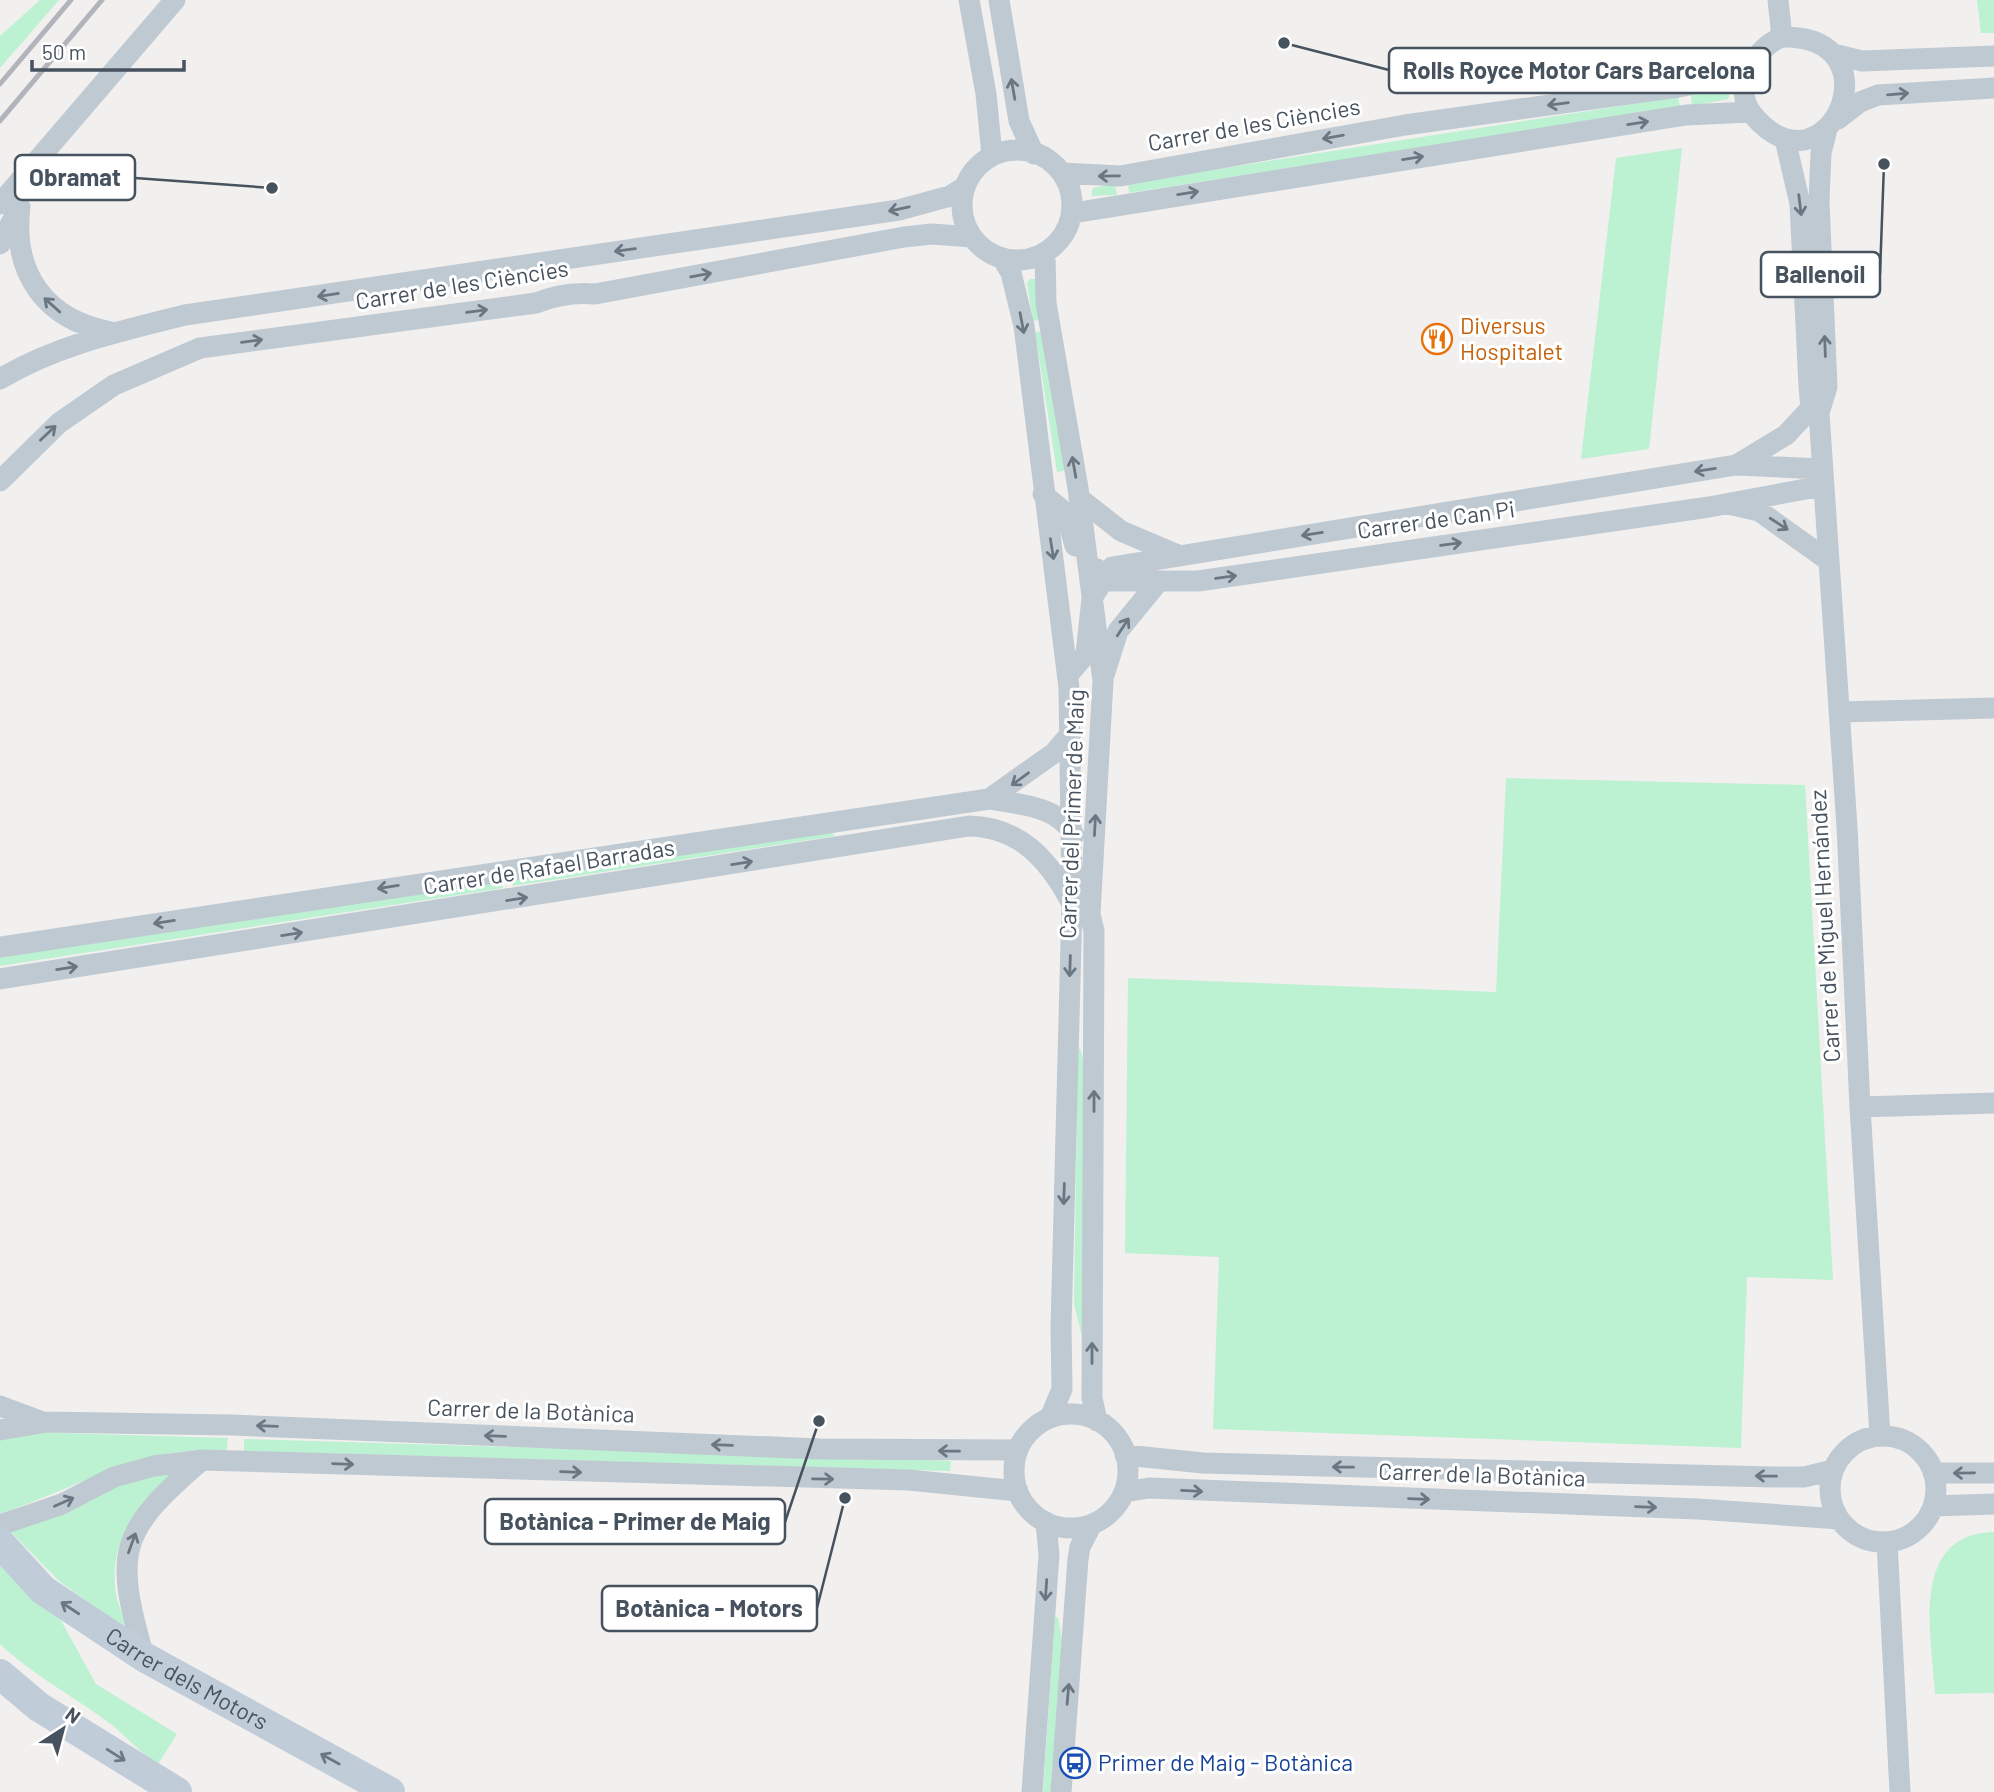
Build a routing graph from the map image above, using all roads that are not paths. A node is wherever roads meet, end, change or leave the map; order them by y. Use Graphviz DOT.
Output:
graph roads {
  1 [pos="175,0"];
  2 [pos="969,0"];
  3 [pos="999,0"];
  4 [pos="1778,0"];
  5 [pos="1782,37"];
  6 [pos="1833,54"];
  7 [pos="1994,56"];
  8 [pos="1746,74"];
  9 [pos="1994,88"];
  10 [pos="1751,112"];
  11 [pos="1832,125"];
  12 [pos="1785,139"];
  13 [pos="1034,153"];
  14 [pos="992,155"];
  15 [pos="1062,173"];
  16 [pos="963,188"];
  17 [pos="10,206"];
  18 [pos="1073,213"];
  19 [pos="972,237"];
  20 [pos="0,244"];
  21 [pos="1045,254"];
  22 [pos="1003,259"];
  23 [pos="113,332"];
  24 [pos="0,379"];
  25 [pos="1815,411"];
  26 [pos="1736,465"];
  27 [pos="1822,478"];
  28 [pos="0,481"];
  29 [pos="1043,494"];
  30 [pos="1079,498"];
  31 [pos="1720,503"];
  32 [pos="1180,556"];
  33 [pos="1087,561"];
  34 [pos="1829,561"];
  35 [pos="1106,576"];
  36 [pos="1158,582"];
  37 [pos="1092,598"];
  38 [pos="1068,675"];
  39 [pos="1103,681"];
  40 [pos="1994,708"];
  41 [pos="1840,712"];
  42 [pos="1071,733"];
  43 [pos="989,799"];
  44 [pos="1070,827"];
  45 [pos="1081,909"];
  46 [pos="0,947"];
  47 [pos="0,979"];
  48 [pos="1994,1103"];
  49 [pos="1860,1107"];
  50 [pos="0,1406"];
  51 [pos="1051,1418"];
  52 [pos="1097,1421"];
  53 [pos="43,1422"];
  54 [pos="0,1430"];
  55 [pos="1880,1436"];
  56 [pos="1017,1450"];
  57 [pos="1125,1455"];
  58 [pos="202,1460"];
  59 [pos="1833,1470"];
  60 [pos="1933,1473"];
  61 [pos="1994,1473"];
  62 [pos="1018,1491"];
  63 [pos="1124,1492"];
  64 [pos="1994,1504"];
  65 [pos="1933,1506"];
  66 [pos="1839,1519"];
  67 [pos="1046,1522"];
  68 [pos="1092,1524"];
  69 [pos="0,1525"];
  70 [pos="1887,1542"];
  71 [pos="0,1543"];
  72 [pos="144,1657"];
  73 [pos="0,1674"];
  74 [pos="177,1792"];
  75 [pos="390,1792"];
  76 [pos="1032,1792"];
  77 [pos="1061,1792"];
  78 [pos="1900,1792"];
  1 -- 17 [label="street"];
  2 -- 14 [label="street"];
  13 -- 3 [label="street, one-way"];
  4 -- 5 [label="street"];
  5 -- 6 [label="street"];
  5 -- 8 [label="street"];
  6 -- 7 [label="street"];
  6 -- 11 [label="street"];
  8 -- 10 [label="street"];
  8 -- 15 [label="street, Carrer de les Ciències, one-way"];
  11 -- 9 [label="street, one-way"];
  10 -- 12 [label="street"];
  18 -- 10 [label="street, one-way"];
  11 -- 12 [label="street"];
  25 -- 11 [label="street, Carrer de Miguel Hernández, one-way"];
  12 -- 25 [label="street, Carrer de Miguel Hernández, one-way"];
  13 -- 14 [label="street"];
  13 -- 15 [label="street"];
  14 -- 16 [label="street"];
  15 -- 18 [label="street"];
  16 -- 19 [label="street"];
  16 -- 23 [label="street, Carrer de les Ciències, one-way"];
  17 -- 20 [label="street"];
  23 -- 17 [label="street, Carrer de les Ciències, one-way"];
  18 -- 21 [label="street"];
  19 -- 22 [label="street"];
  28 -- 19 [label="street, Carrer de les Ciències, one-way"];
  21 -- 22 [label="street"];
  30 -- 21 [label="street, Carrer del Primer de Maig, one-way"];
  22 -- 29 [label="street, Carrer del Primer de Maig, one-way"];
  23 -- 24 [label="street, Carrer de les Ciències"];
  25 -- 26 [label="street, Carrer de Can Pi"];
  25 -- 27 [label="street, Carrer de Miguel Hernández"];
  26 -- 27 [label="street, Carrer de Can Pi"];
  26 -- 32 [label="street, Carrer de Can Pi, one-way"];
  27 -- 31 [label="street, Carrer de Can Pi"];
  27 -- 34 [label="street, Carrer de Miguel Hernández"];
  29 -- 33 [label="street, Carrer de Can Pi"];
  29 -- 38 [label="street, Carrer del Primer de Maig, one-way"];
  30 -- 32 [label="street"];
  30 -- 33 [label="street, Carrer del Primer de Maig"];
  31 -- 34 [label="street, Carrer de Can Pi, one-way"];
  36 -- 31 [label="street, Carrer de Can Pi, one-way"];
  32 -- 35 [label="street, Carrer de Can Pi"];
  33 -- 35 [label="street, Carrer de Can Pi"];
  33 -- 37 [label="street, Carrer del Primer de Maig"];
  34 -- 41 [label="street, Carrer de Miguel Hernández"];
  35 -- 36 [label="street, Carrer de Can Pi"];
  35 -- 37 [label="street"];
  39 -- 36 [label="street, one-way"];
  37 -- 38 [label="street"];
  37 -- 39 [label="street, Carrer del Primer de Maig"];
  38 -- 42 [label="street, Carrer del Primer de Maig"];
  45 -- 39 [label="street, Carrer del Primer de Maig, one-way"];
  40 -- 41 [label="street"];
  41 -- 49 [label="street, Carrer de Miguel Hernández"];
  42 -- 43 [label="street, Carrer de Rafael Barradas, one-way"];
  42 -- 44 [label="street, Carrer del Primer de Maig"];
  43 -- 44 [label="street, Carrer de Rafael Barradas"];
  43 -- 46 [label="street, Carrer de Rafael Barradas, one-way"];
  44 -- 45 [label="street, Carrer del Primer de Maig"];
  47 -- 45 [label="street, Carrer de Rafael Barradas, one-way"];
  45 -- 51 [label="street, Carrer del Primer de Maig, one-way"];
  52 -- 45 [label="street, Carrer del Primer de Maig, one-way"];
  48 -- 49 [label="street"];
  49 -- 55 [label="street, Carrer de Miguel Hernández"];
  50 -- 53 [label="street, Carrer de la Botànica"];
  51 -- 52 [label="street"];
  51 -- 56 [label="street"];
  52 -- 57 [label="street"];
  53 -- 54 [label="street, Carrer de la Botànica"];
  56 -- 53 [label="street, Carrer de la Botànica, one-way"];
  55 -- 59 [label="street"];
  55 -- 60 [label="street"];
  56 -- 62 [label="street"];
  59 -- 57 [label="street, Carrer de la Botànica, one-way"];
  57 -- 63 [label="street"];
  58 -- 62 [label="street, one-way"];
  69 -- 58 [label="street, one-way"];
  72 -- 58 [label="street, one-way"];
  59 -- 66 [label="street"];
  61 -- 60 [label="street, one-way"];
  60 -- 65 [label="street"];
  62 -- 67 [label="street"];
  63 -- 66 [label="street, Carrer de la Botànica, one-way"];
  63 -- 68 [label="street"];
  64 -- 65 [label="street"];
  65 -- 70 [label="street"];
  66 -- 70 [label="street"];
  67 -- 68 [label="street"];
  67 -- 76 [label="street, one-way"];
  77 -- 68 [label="street, one-way"];
  70 -- 78 [label="street"];
  72 -- 71 [label="street, Carrer dels Motors, one-way"];
  75 -- 72 [label="street, Carrer dels Motors, one-way"];
  73 -- 74 [label="street, one-way"];
}
